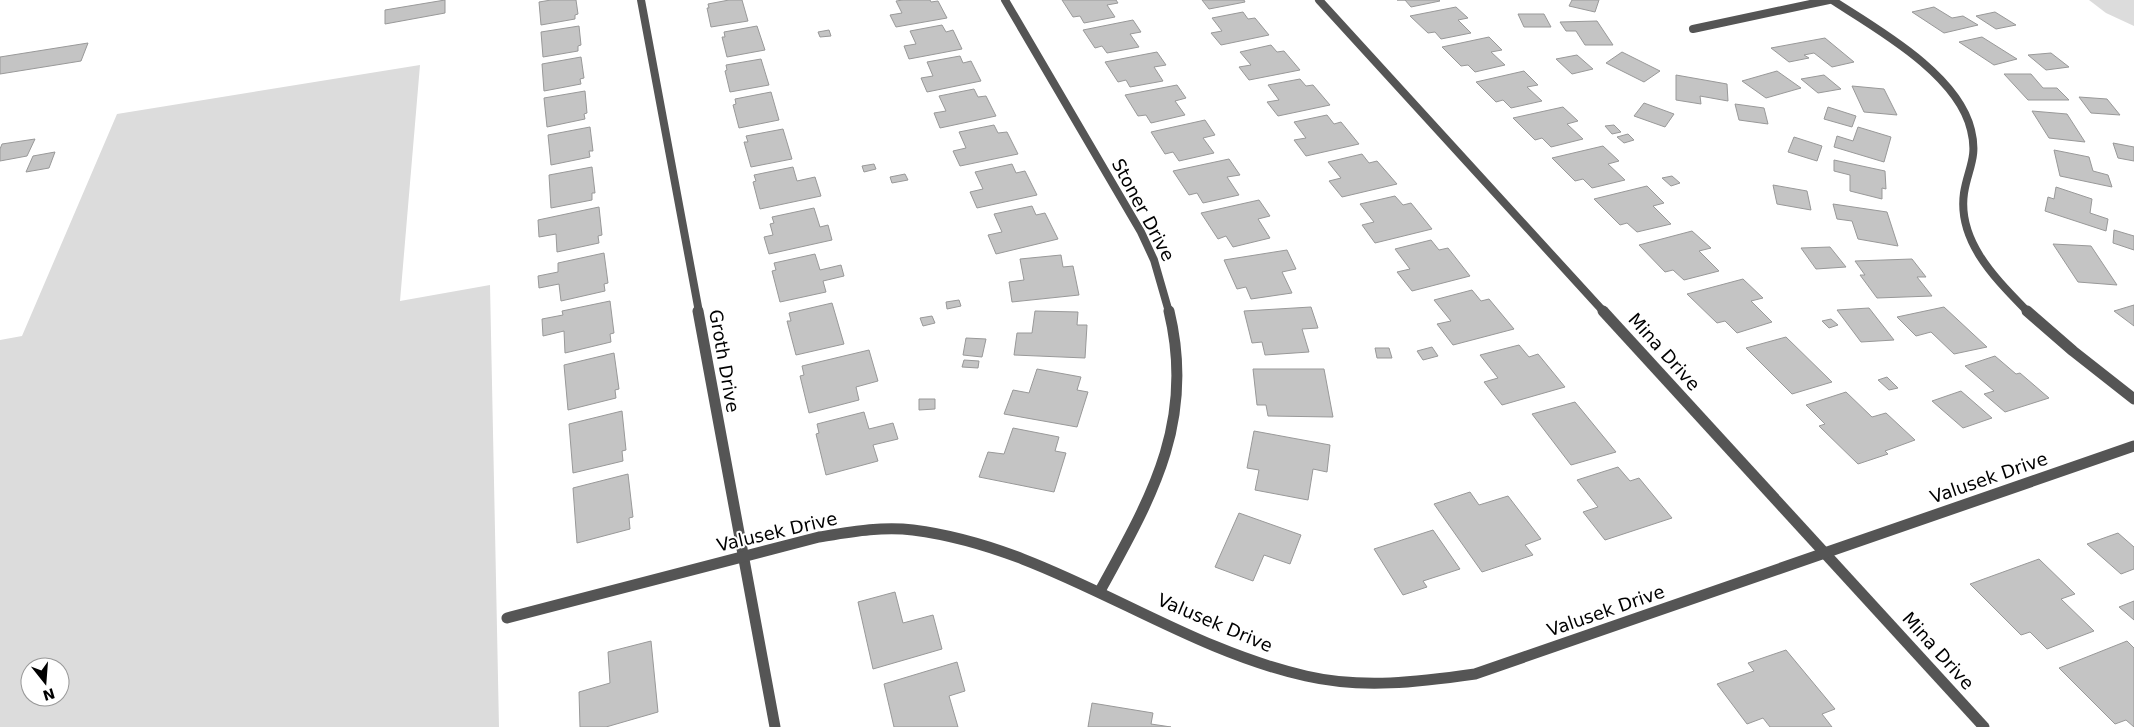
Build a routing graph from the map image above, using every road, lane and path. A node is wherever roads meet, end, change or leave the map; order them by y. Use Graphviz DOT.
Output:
graph roads {
  1 [pos="641,0"];
  2 [pos="1005,0"];
  3 [pos="1319,0"];
  4 [pos="1830,0"];
  5 [pos="1694,29"];
  6 [pos="2134,399"];
  7 [pos="2134,446"];
  8 [pos="1826,554"];
  9 [pos="744,557"];
  10 [pos="1100,591"];
  11 [pos="507,618"];
  12 [pos="775,727"];
  13 [pos="1984,727"];
  1 -- 9 [label="street, Groth Drive"];
  2 -- 10 [label="street, Stoner Drive"];
  3 -- 8 [label="street, Mina Drive"];
  4 -- 5 [label="street"];
  4 -- 6 [label="street"];
  7 -- 8 [label="street, Valusek Drive"];
  8 -- 10 [label="street, Valusek Drive"];
  8 -- 13 [label="street, Mina Drive"];
  9 -- 10 [label="street, Valusek Drive"];
  9 -- 11 [label="street, Valusek Drive"];
  9 -- 12 [label="street, Groth Drive"];
}
